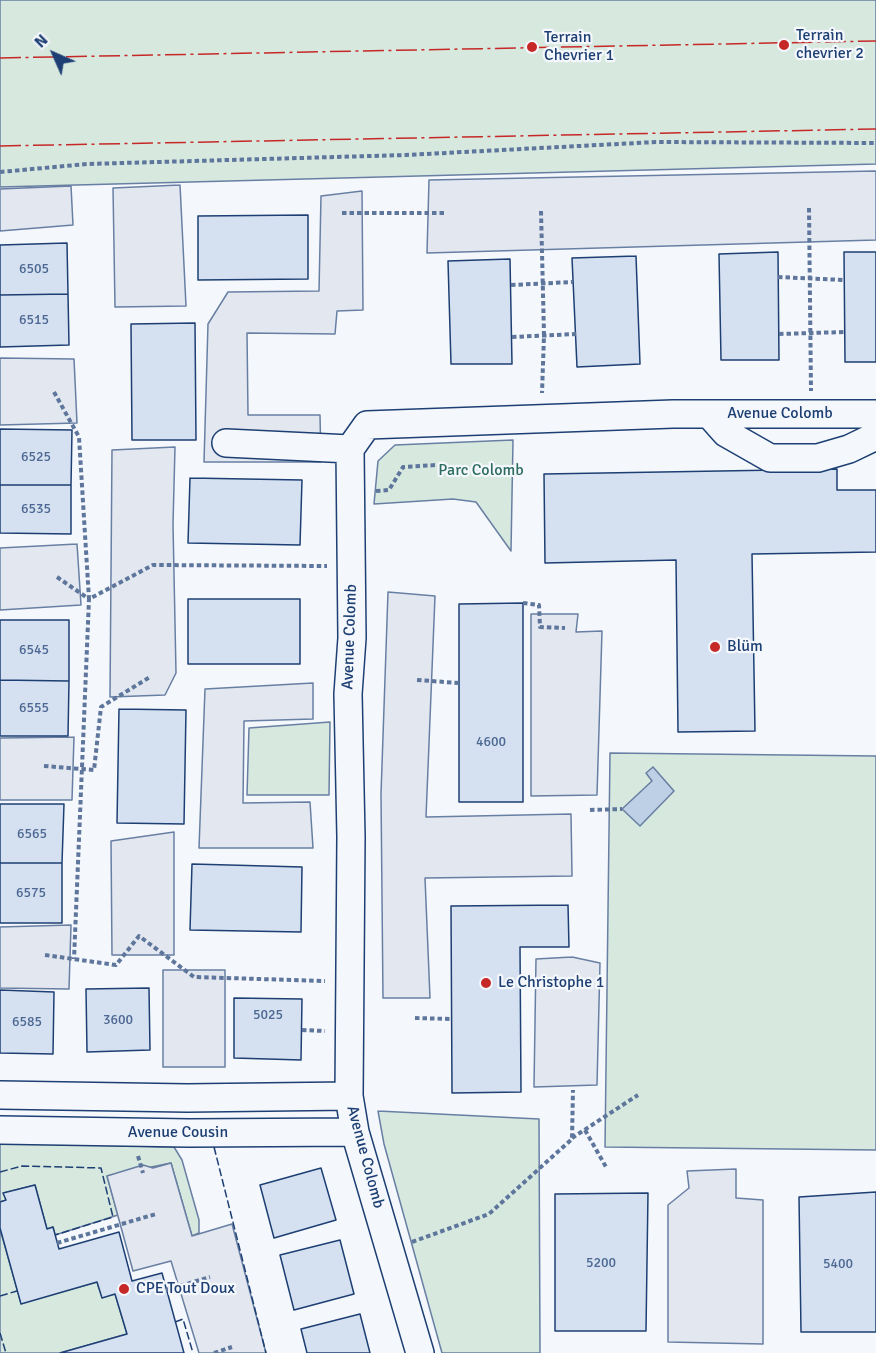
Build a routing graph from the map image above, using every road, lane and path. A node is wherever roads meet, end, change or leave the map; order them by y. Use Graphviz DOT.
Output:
graph roads {
  1 [pos="876,143"];
  2 [pos="0,172"];
  3 [pos="809,208"];
  4 [pos="541,211"];
  5 [pos="342,213"];
  6 [pos="445,213"];
  7 [pos="778,277"];
  8 [pos="810,279"];
  9 [pos="844,280"];
  10 [pos="573,282"];
  11 [pos="543,284"];
  12 [pos="511,285"];
  13 [pos="844,332"];
  14 [pos="811,333"];
  15 [pos="576,334"];
  16 [pos="779,334"];
  17 [pos="544,335"];
  18 [pos="512,337"];
  19 [pos="54,392"];
  20 [pos="710,414"];
  21 [pos="876,414"];
  22 [pos="811,415"];
  23 [pos="541,421"];
  24 [pos="876,436"];
  25 [pos="226,442"];
  26 [pos="350,449"];
  27 [pos="437,465"];
  28 [pos="351,492"];
  29 [pos="352,566"];
  30 [pos="57,577"];
  31 [pos="89,598"];
  32 [pos="523,603"];
  33 [pos="566,628"];
  34 [pos="150,677"];
  35 [pos="417,680"];
  36 [pos="459,683"];
  37 [pos="44,766"];
  38 [pos="82,769"];
  39 [pos="622,809"];
  40 [pos="590,810"];
  41 [pos="45,955"];
  42 [pos="74,959"];
  43 [pos="350,981"];
  44 [pos="415,1018"];
  45 [pos="452,1018"];
  46 [pos="573,1090"];
  47 [pos="0,1095"];
  48 [pos="638,1095"];
  49 [pos="349,1096"];
  50 [pos="0,1130"];
  51 [pos="585,1130"];
  52 [pos="356,1132"];
  53 [pos="572,1139"];
  54 [pos="606,1167"];
  55 [pos="156,1214"];
  56 [pos="57,1243"];
  57 [pos="390,1250"];
  58 [pos="210,1277"];
  59 [pos="166,1290"];
  60 [pos="232,1347"];
  61 [pos="214,1353"];
  62 [pos="420,1353"];
  1 -- 2 [label="path"];
  3 -- 8 [label="path"];
  4 -- 11 [label="path"];
  5 -- 6 [label="path"];
  7 -- 8 [label="path"];
  8 -- 9 [label="path"];
  8 -- 14 [label="path"];
  10 -- 11 [label="path"];
  11 -- 12 [label="path"];
  11 -- 17 [label="path"];
  13 -- 14 [label="path"];
  14 -- 16 [label="path"];
  14 -- 22 [label="path"];
  15 -- 17 [label="path"];
  17 -- 18 [label="path"];
  17 -- 23 [label="path"];
  19 -- 31 [label="path"];
  20 -- 22 [label="street, Avenue Colomb"];
  20 -- 23 [label="street, Avenue Colomb"];
  20 -- 24 [label="street"];
  21 -- 22 [label="street, Avenue Colomb"];
  23 -- 26 [label="street, Avenue Colomb"];
  25 -- 26 [label="street"];
  26 -- 28 [label="street, Avenue Colomb"];
  27 -- 28 [label="path"];
  28 -- 29 [label="street, Avenue Colomb"];
  29 -- 31 [label="path"];
  29 -- 43 [label="street, Avenue Colomb"];
  30 -- 31 [label="path"];
  31 -- 38 [label="path"];
  32 -- 33 [label="path"];
  34 -- 38 [label="path"];
  35 -- 36 [label="path"];
  37 -- 38 [label="path"];
  38 -- 42 [label="path"];
  39 -- 40 [label="path"];
  41 -- 42 [label="path"];
  42 -- 43 [label="path"];
  43 -- 49 [label="street, Avenue Colomb"];
  44 -- 45 [label="path"];
  46 -- 53 [label="path"];
  47 -- 49 [label="street"];
  48 -- 51 [label="path"];
  49 -- 52 [label="street, Avenue Colomb"];
  50 -- 52 [label="street, Avenue Cousin"];
  51 -- 53 [label="path"];
  51 -- 54 [label="path"];
  52 -- 57 [label="street, Avenue Colomb"];
  53 -- 57 [label="path"];
  55 -- 56 [label="path"];
  57 -- 62 [label="street, Avenue Colomb"];
  58 -- 59 [label="path"];
  60 -- 61 [label="path"];
}
